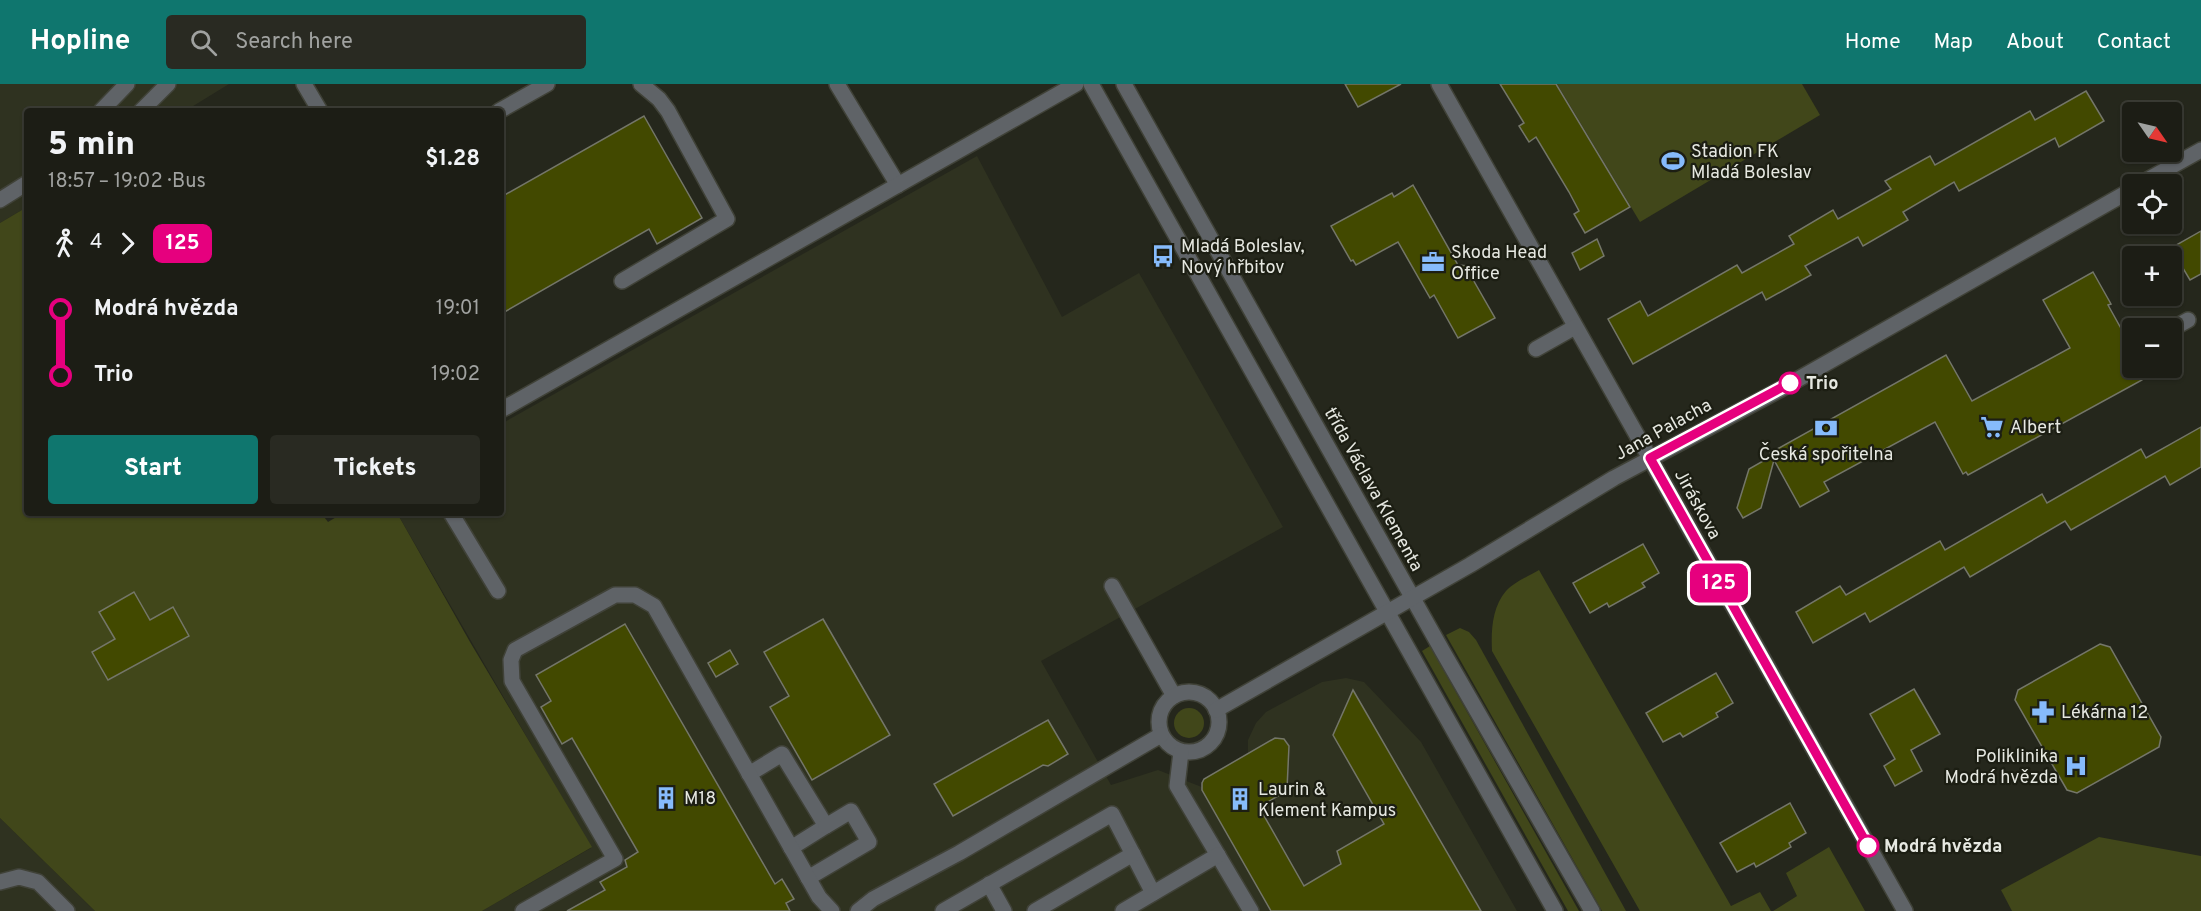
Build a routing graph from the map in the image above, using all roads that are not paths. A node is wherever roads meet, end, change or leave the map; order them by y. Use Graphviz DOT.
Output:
graph roads {
  1 [pos="127,84"];
  2 [pos="168,84"];
  3 [pos="304,84"];
  4 [pos="547,84"];
  5 [pos="641,84"];
  6 [pos="837,84"];
  7 [pos="1076,84"];
  8 [pos="1091,84"];
  9 [pos="1124,84"];
  10 [pos="1439,84"];
  11 [pos="104,108"];
  12 [pos="144,108"];
  13 [pos="318,108"];
  14 [pos="504,108"];
  15 [pos="2201,150"];
  16 [pos="2158,174"];
  17 [pos="24,185"];
  18 [pos="898,185"];
  19 [pos="2122,195"];
  20 [pos="0,200"];
  21 [pos="622,281"];
  22 [pos="2188,320"];
  23 [pos="2182,323"];
  24 [pos="1575,327"];
  25 [pos="1536,349"];
  26 [pos="504,408"];
  27 [pos="1650,458"];
  28 [pos="453,516"];
  29 [pos="1112,586"];
  30 [pos="498,591"];
  31 [pos="1413,598"];
  32 [pos="1388,612"];
  33 [pos="1174,696"];
  34 [pos="1216,710"];
  35 [pos="1161,735"];
  36 [pos="1181,752"];
  37 [pos="749,774"];
  38 [pos="826,826"];
  39 [pos="792,848"];
  40 [pos="1133,854"];
  41 [pos="1218,855"];
  42 [pos="808,878"];
  43 [pos="0,882"];
  44 [pos="989,884"];
  45 [pos="1153,893"];
  46 [pos="68,911"];
  47 [pos="523,911"];
  48 [pos="832,911"];
  49 [pos="858,911"];
  50 [pos="943,911"];
  51 [pos="1004,911"];
  52 [pos="1035,911"];
  53 [pos="1123,911"];
  54 [pos="1251,911"];
  55 [pos="1555,911"];
  56 [pos="1592,911"];
  57 [pos="1905,911"];
  1 -- 11 [label="street"];
  2 -- 12 [label="street"];
  3 -- 13 [label="street"];
  4 -- 14 [label="street"];
  5 -- 21 [label="street"];
  6 -- 18 [label="street"];
  7 -- 18 [label="street"];
  8 -- 32 [label="street"];
  9 -- 31 [label="street, třída Václava Klementa"];
  10 -- 24 [label="street, Jiráskova"];
  15 -- 16 [label="street"];
  17 -- 20 [label="street"];
  18 -- 26 [label="street"];
  19 -- 27 [label="street, Jana Palacha"];
  22 -- 23 [label="street"];
  24 -- 25 [label="street"];
  24 -- 27 [label="street, Jiráskova"];
  27 -- 31 [label="street, Jana Palacha"];
  27 -- 57 [label="street, Jiráskova"];
  28 -- 30 [label="street"];
  29 -- 33 [label="street"];
  31 -- 32 [label="street, Jana Palacha"];
  31 -- 56 [label="street, třída Václava Klementa"];
  32 -- 34 [label="street, Jana Palacha"];
  32 -- 55 [label="street"];
  33 -- 34 [label="street"];
  33 -- 35 [label="street"];
  34 -- 36 [label="street"];
  35 -- 36 [label="street"];
  35 -- 49 [label="street"];
  36 -- 41 [label="street"];
  37 -- 38 [label="street"];
  37 -- 39 [label="street"];
  37 -- 47 [label="street"];
  38 -- 39 [label="street"];
  38 -- 42 [label="street"];
  39 -- 42 [label="street"];
  40 -- 44 [label="street"];
  40 -- 45 [label="street"];
  40 -- 52 [label="street"];
  41 -- 45 [label="street"];
  41 -- 54 [label="street"];
  42 -- 48 [label="street"];
  43 -- 46 [label="street"];
  44 -- 50 [label="street"];
  44 -- 51 [label="street"];
  45 -- 53 [label="street"];
}
